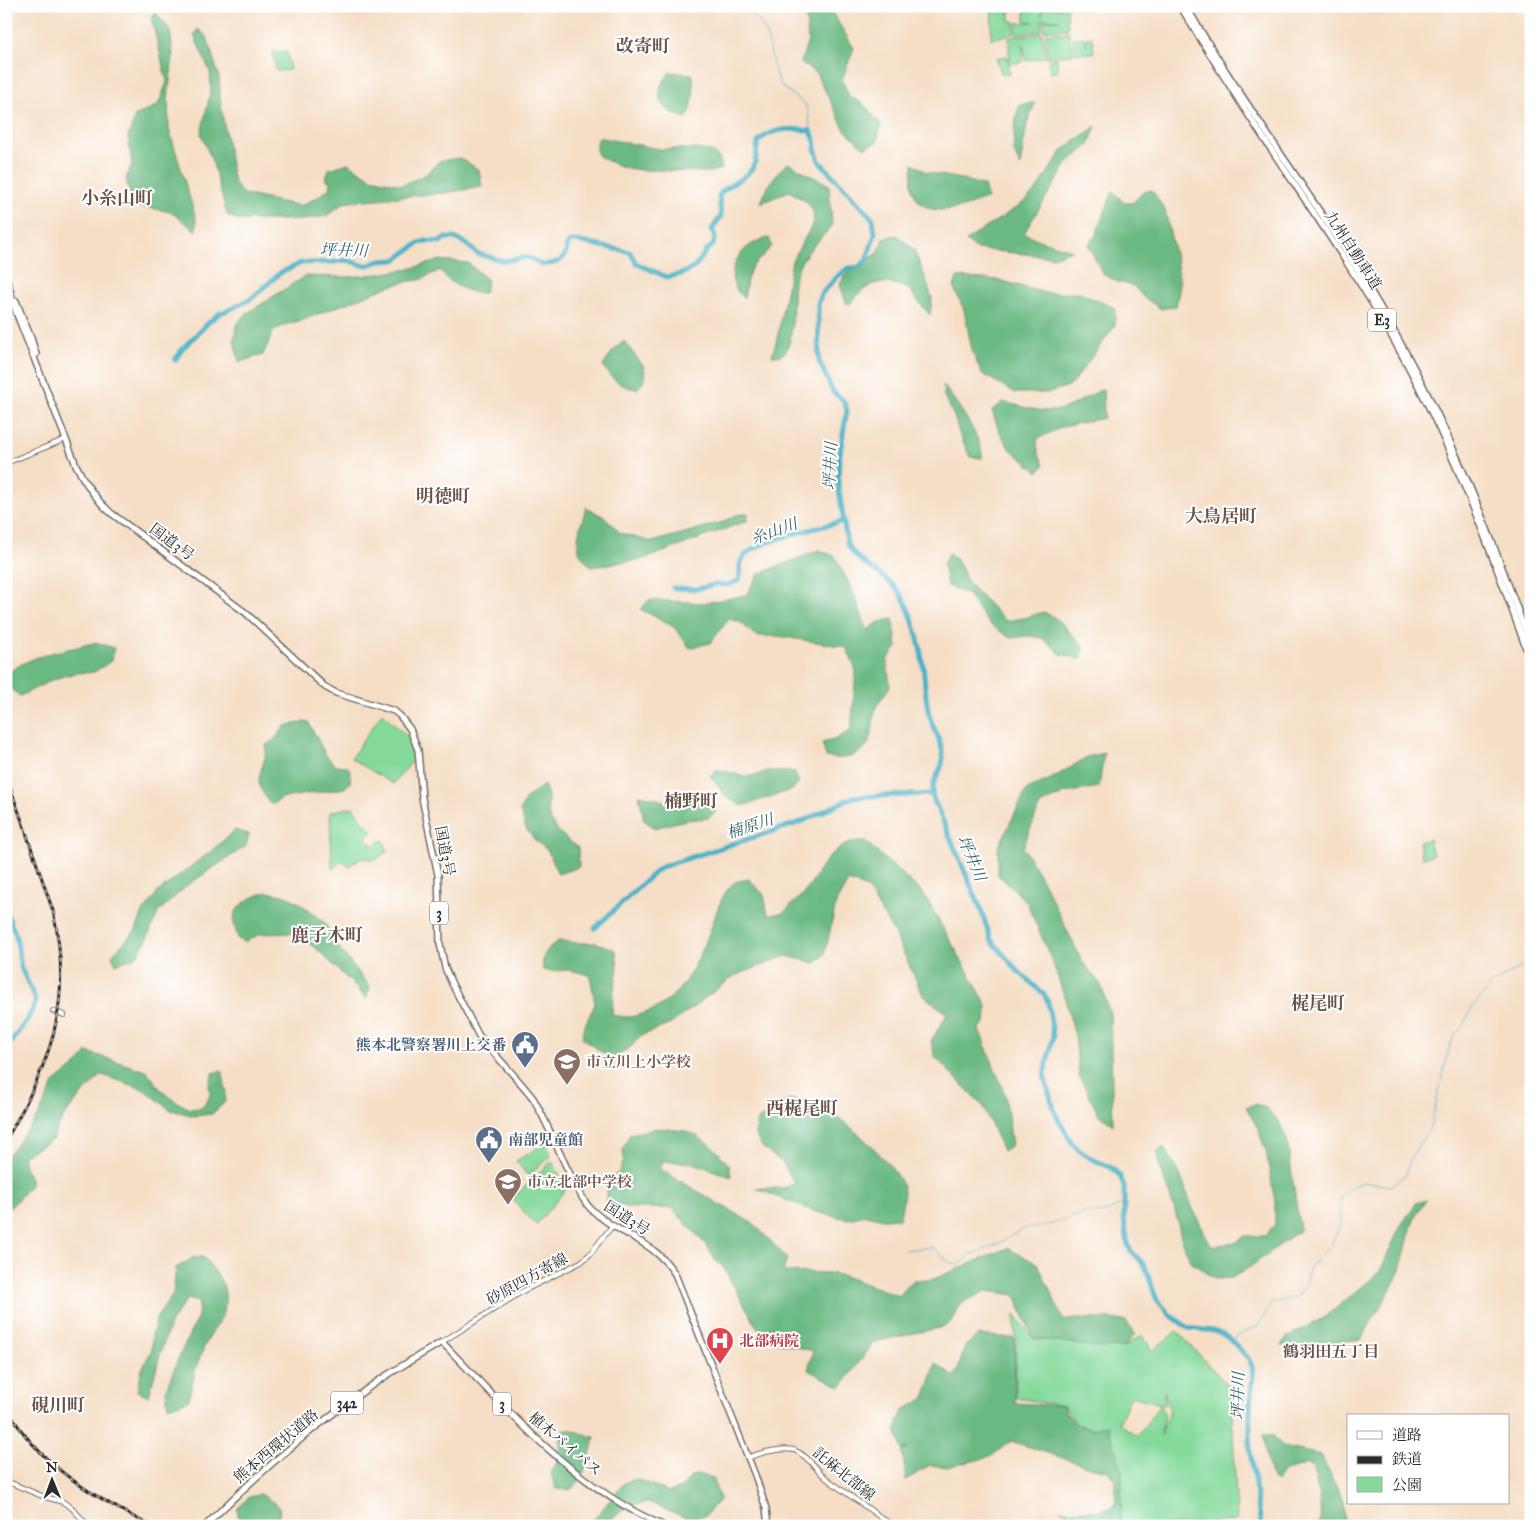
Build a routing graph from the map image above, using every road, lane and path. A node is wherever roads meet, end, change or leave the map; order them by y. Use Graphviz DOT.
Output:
graph roads {
  1 [pos="1176,6"];
  2 [pos="1180,6"];
  3 [pos="1187,6"];
  4 [pos="1218,68"];
  5 [pos="7,280"];
  6 [pos="66,439"];
  7 [pos="6,462"];
  8 [pos="1531,647"];
  9 [pos="1531,662"];
  10 [pos="53,1011"];
  11 [pos="64,1015"];
  12 [pos="613,1225"];
  13 [pos="442,1342"];
  14 [pos="748,1458"];
  15 [pos="6,1481"];
  16 [pos="664,1525"];
  17 [pos="88,1526"];
  18 [pos="205,1526"];
  19 [pos="768,1526"];
  20 [pos="893,1526"];
  1 -- 4 [label="highway"];
  2 -- 4 [label="highway, 九州自動車道 / E3"];
  3 -- 8 [label="highway, 九州自動車道 / E3"];
  4 -- 9 [label="highway, 九州自動車道 / E3"];
  5 -- 6 [label="highway, 国道3号 / 3"];
  6 -- 7 [label="main road"];
  6 -- 12 [label="highway, 国道3号 / 3"];
  10 -- 11 [label="main road"];
  12 -- 13 [label="main road, 砂原四方寄線 / 342"];
  12 -- 14 [label="highway, 国道3号 / 3"];
  13 -- 16 [label="highway, 植木バイパス / 3"];
  13 -- 18 [label="highway, 熊本西環状道路 / 342"];
  14 -- 19 [label="highway, 国道3号 / 3"];
  14 -- 20 [label="main road, 託麻北部線"];
  15 -- 17 [label="main road"];
}
